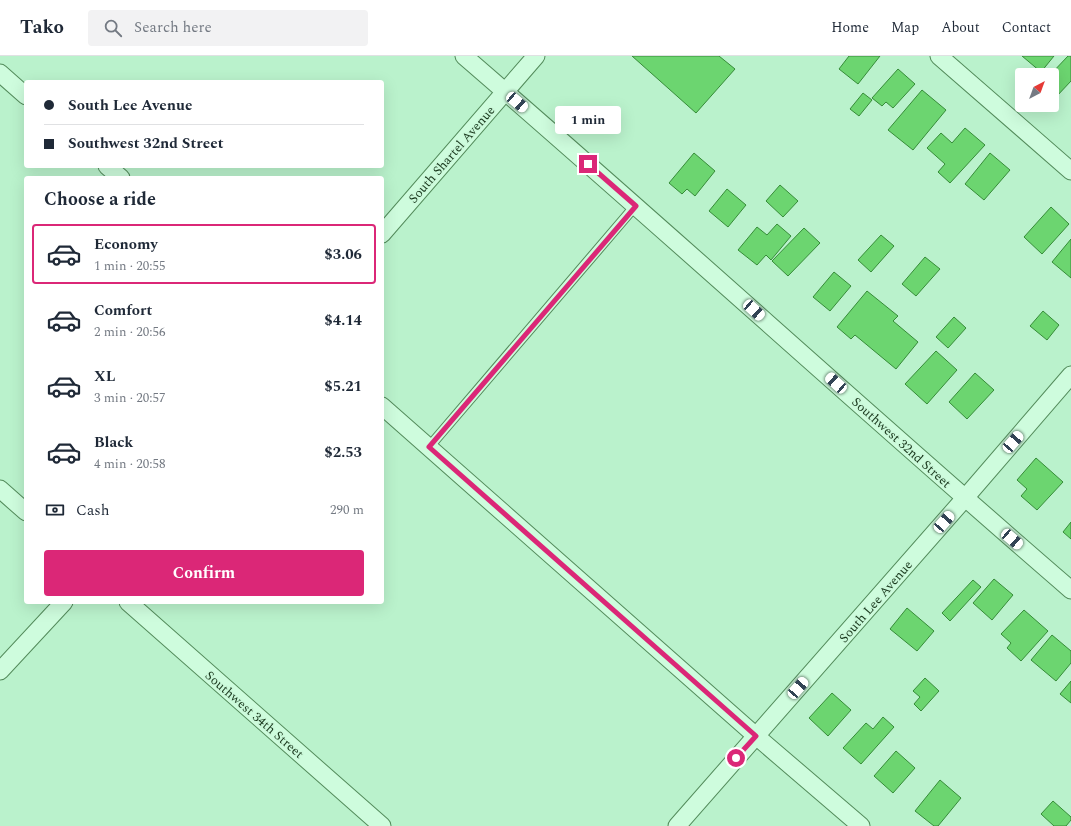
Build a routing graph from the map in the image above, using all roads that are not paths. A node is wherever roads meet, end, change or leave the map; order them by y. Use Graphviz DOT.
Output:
graph roads {
  1 [pos="464,56"];
  2 [pos="536,56"];
  3 [pos="939,56"];
  4 [pos="0,73"];
  5 [pos="505,91"];
  6 [pos="24,94"];
  7 [pos="109,168"];
  8 [pos="1071,171"];
  9 [pos="119,176"];
  10 [pos="636,206"];
  11 [pos="384,232"];
  12 [pos="1071,375"];
  13 [pos="384,408"];
  14 [pos="429,447"];
  15 [pos="0,489"];
  16 [pos="965,498"];
  17 [pos="24,510"];
  18 [pos="1071,590"];
  19 [pos="62,604"];
  20 [pos="130,604"];
  21 [pos="0,671"];
  22 [pos="756,736"];
  23 [pos="382,826"];
  24 [pos="677,826"];
  25 [pos="861,826"];
  1 -- 5 [label="street, Southwest 32nd Street"];
  2 -- 5 [label="street, South Shartel Avenue"];
  3 -- 8 [label="street"];
  4 -- 6 [label="street"];
  5 -- 10 [label="street, Southwest 32nd Street"];
  5 -- 11 [label="street, South Shartel Avenue"];
  7 -- 9 [label="street"];
  10 -- 14 [label="lane"];
  10 -- 16 [label="street, Southwest 32nd Street"];
  12 -- 16 [label="street, South Lee Avenue"];
  13 -- 14 [label="street"];
  14 -- 22 [label="street"];
  15 -- 17 [label="street"];
  16 -- 18 [label="street, Southwest 32nd Street"];
  16 -- 22 [label="street, South Lee Avenue"];
  19 -- 21 [label="street"];
  20 -- 23 [label="street, Southwest 34th Street"];
  22 -- 24 [label="street, South Lee Avenue"];
  22 -- 25 [label="street"];
}
